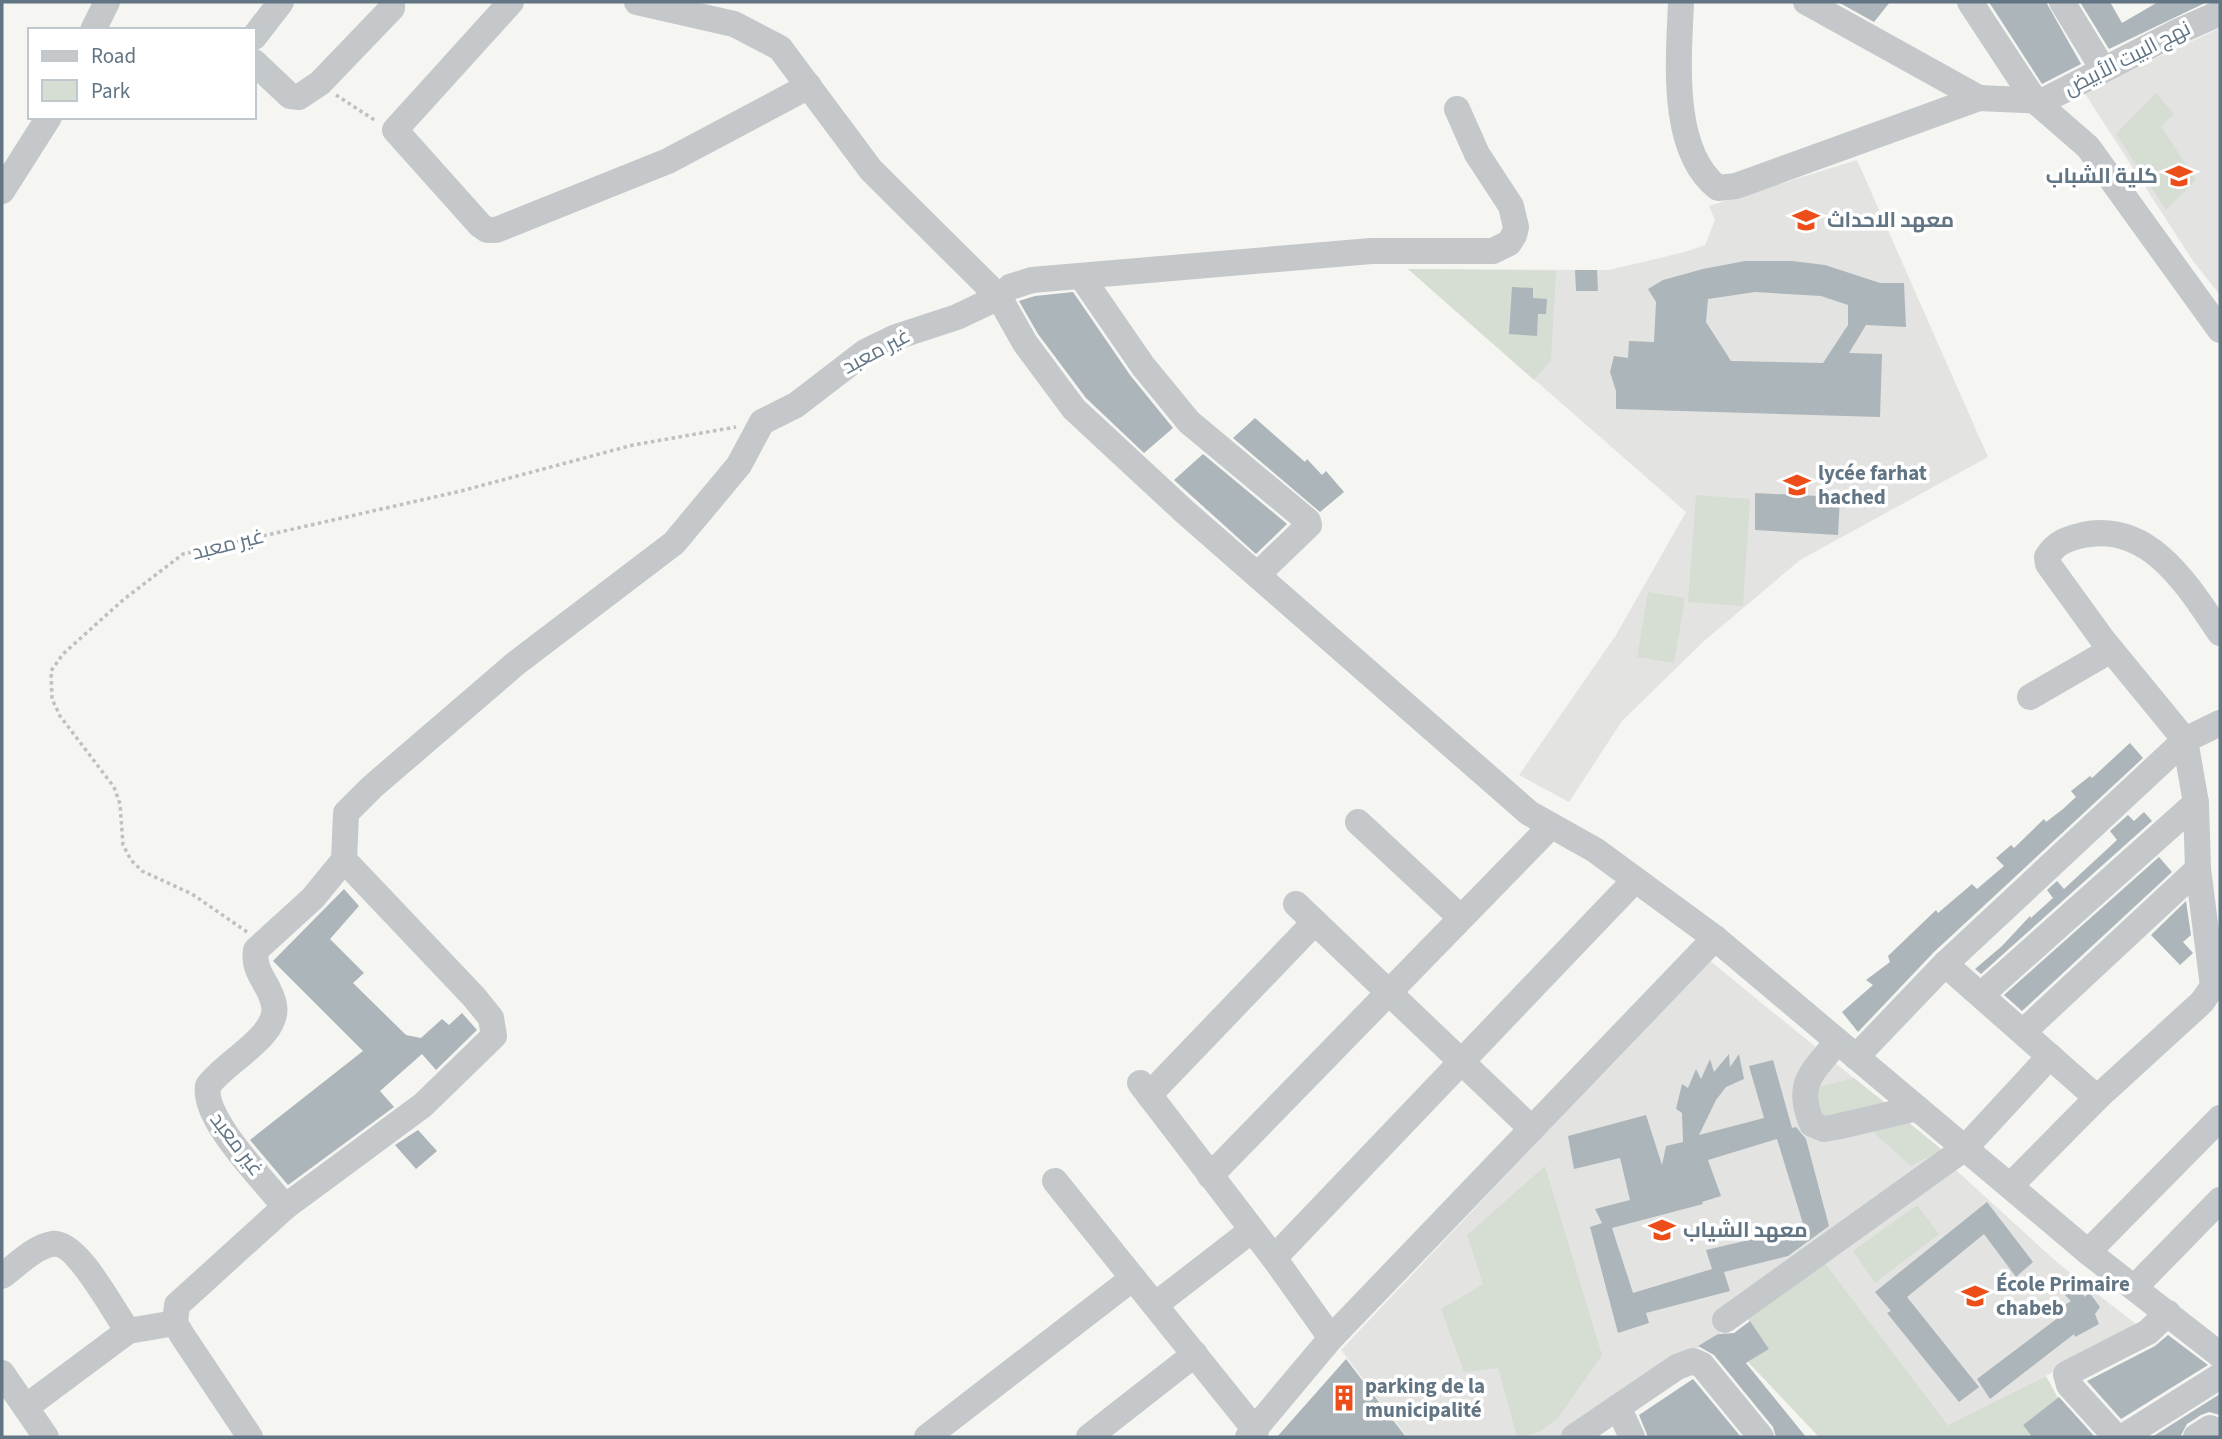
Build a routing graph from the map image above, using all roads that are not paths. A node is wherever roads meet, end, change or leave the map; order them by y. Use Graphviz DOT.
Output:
graph roads {
  1 [pos="107,2"];
  2 [pos="281,2"];
  3 [pos="392,2"];
  4 [pos="512,2"];
  5 [pos="637,2"];
  6 [pos="1681,2"];
  7 [pos="1806,2"];
  8 [pos="1970,2"];
  9 [pos="2062,2"];
  10 [pos="2220,13"];
  11 [pos="94,28"];
  12 [pos="256,34"];
  13 [pos="256,64"];
  14 [pos="2103,69"];
  15 [pos="809,86"];
  16 [pos="1979,98"];
  17 [pos="2035,101"];
  18 [pos="1457,109"];
  19 [pos="48,119"];
  20 [pos="2,191"];
  21 [pos="1081,276"];
  22 [pos="999,297"];
  23 [pos="2220,330"];
  24 [pos="1257,575"];
  25 [pos="2220,633"];
  26 [pos="2110,650"];
  27 [pos="2030,697"];
  28 [pos="2220,723"];
  29 [pos="2185,740"];
  30 [pos="2196,803"];
  31 [pos="1358,822"];
  32 [pos="1550,827"];
  33 [pos="344,860"];
  34 [pos="2198,869"];
  35 [pos="1635,880"];
  36 [pos="1296,904"];
  37 [pos="1461,918"];
  38 [pos="1315,922"];
  39 [pos="1715,938"];
  40 [pos="1945,964"];
  41 [pos="2217,979"];
  42 [pos="1389,993"];
  43 [pos="1981,995"];
  44 [pos="2023,1032"];
  45 [pos="1846,1049"];
  46 [pos="2050,1056"];
  47 [pos="1461,1062"];
  48 [pos="2097,1098"];
  49 [pos="1917,1108"];
  50 [pos="2220,1118"];
  51 [pos="1532,1129"];
  52 [pos="1965,1147"];
  53 [pos="1210,1176"];
  54 [pos="1055,1181"];
  55 [pos="2011,1185"];
  56 [pos="2220,1200"];
  57 [pos="285,1207"];
  58 [pos="1252,1230"];
  59 [pos="2088,1252"];
  60 [pos="1274,1258"];
  61 [pos="2,1276"];
  62 [pos="1133,1278"];
  63 [pos="2134,1289"];
  64 [pos="1155,1305"];
  65 [pos="2168,1312"];
  66 [pos="1725,1320"];
  67 [pos="175,1323"];
  68 [pos="128,1331"];
  69 [pos="1331,1338"];
  70 [pos="1195,1354"];
  71 [pos="2220,1355"];
  72 [pos="2,1373"];
  73 [pos="2220,1377"];
  74 [pos="26,1406"];
  75 [pos="1618,1408"];
  76 [pos="2220,1432"];
  77 [pos="1252,1434"];
  78 [pos="1756,1436"];
  79 [pos="46,1437"];
  80 [pos="250,1437"];
  81 [pos="927,1437"];
  82 [pos="1090,1437"];
  83 [pos="1574,1437"];
  84 [pos="1632,1437"];
  85 [pos="2116,1437"];
  86 [pos="2123,1437"];
  87 [pos="2196,1437"];
  1 -- 11 [label="street"];
  2 -- 12 [label="street"];
  3 -- 13 [label="street"];
  4 -- 15 [label="street"];
  5 -- 15 [label="street"];
  6 -- 16 [label="street"];
  7 -- 16 [label="street"];
  8 -- 17 [label="street"];
  9 -- 14 [label="street"];
  10 -- 14 [label="street, نهج البيت الأبيض"];
  14 -- 17 [label="street, نهج البيت الأبيض"];
  15 -- 22 [label="street"];
  16 -- 17 [label="street"];
  17 -- 23 [label="street"];
  18 -- 21 [label="street, غير معبد"];
  19 -- 20 [label="street"];
  21 -- 22 [label="street, غير معبد"];
  21 -- 24 [label="street"];
  22 -- 24 [label="street"];
  22 -- 33 [label="street, غير معبد"];
  24 -- 32 [label="street"];
  25 -- 26 [label="street"];
  26 -- 27 [label="street"];
  26 -- 29 [label="street"];
  28 -- 29 [label="street"];
  29 -- 30 [label="street"];
  29 -- 40 [label="street"];
  30 -- 34 [label="street"];
  30 -- 43 [label="street"];
  31 -- 37 [label="street"];
  32 -- 35 [label="street"];
  32 -- 37 [label="street"];
  33 -- 57 [label="street, غير معبد"];
  33 -- 57 [label="street"];
  34 -- 41 [label="street"];
  34 -- 44 [label="street"];
  35 -- 39 [label="street"];
  35 -- 47 [label="street"];
  36 -- 38 [label="street"];
  37 -- 42 [label="street"];
  38 -- 42 [label="street"];
  38 -- 53 [label="street"];
  39 -- 45 [label="street"];
  39 -- 51 [label="street"];
  40 -- 43 [label="street"];
  40 -- 45 [label="street"];
  41 -- 48 [label="street"];
  42 -- 47 [label="street"];
  42 -- 53 [label="street"];
  43 -- 44 [label="street"];
  44 -- 46 [label="street"];
  45 -- 49 [label="street"];
  45 -- 49 [label="street"];
  46 -- 48 [label="street"];
  46 -- 52 [label="street"];
  47 -- 51 [label="street"];
  47 -- 60 [label="street"];
  48 -- 55 [label="street"];
  49 -- 52 [label="street"];
  50 -- 59 [label="street"];
  51 -- 69 [label="street"];
  52 -- 55 [label="street"];
  52 -- 66 [label="street"];
  53 -- 58 [label="street"];
  54 -- 62 [label="street"];
  55 -- 59 [label="street"];
  56 -- 63 [label="street"];
  57 -- 67 [label="street"];
  58 -- 60 [label="street"];
  58 -- 64 [label="street"];
  59 -- 63 [label="street"];
  60 -- 69 [label="street"];
  61 -- 68 [label="street"];
  62 -- 64 [label="street"];
  62 -- 81 [label="street"];
  63 -- 65 [label="street"];
  64 -- 70 [label="street"];
  65 -- 71 [label="street"];
  65 -- 85 [label="street"];
  67 -- 68 [label="street"];
  67 -- 80 [label="street"];
  68 -- 74 [label="street"];
  69 -- 77 [label="street"];
  70 -- 77 [label="street"];
  70 -- 82 [label="street"];
  72 -- 74 [label="street"];
  73 -- 86 [label="street"];
  74 -- 79 [label="street"];
  75 -- 78 [label="street"];
  75 -- 83 [label="street"];
  75 -- 84 [label="street"];
  76 -- 87 [label="street"];
}
